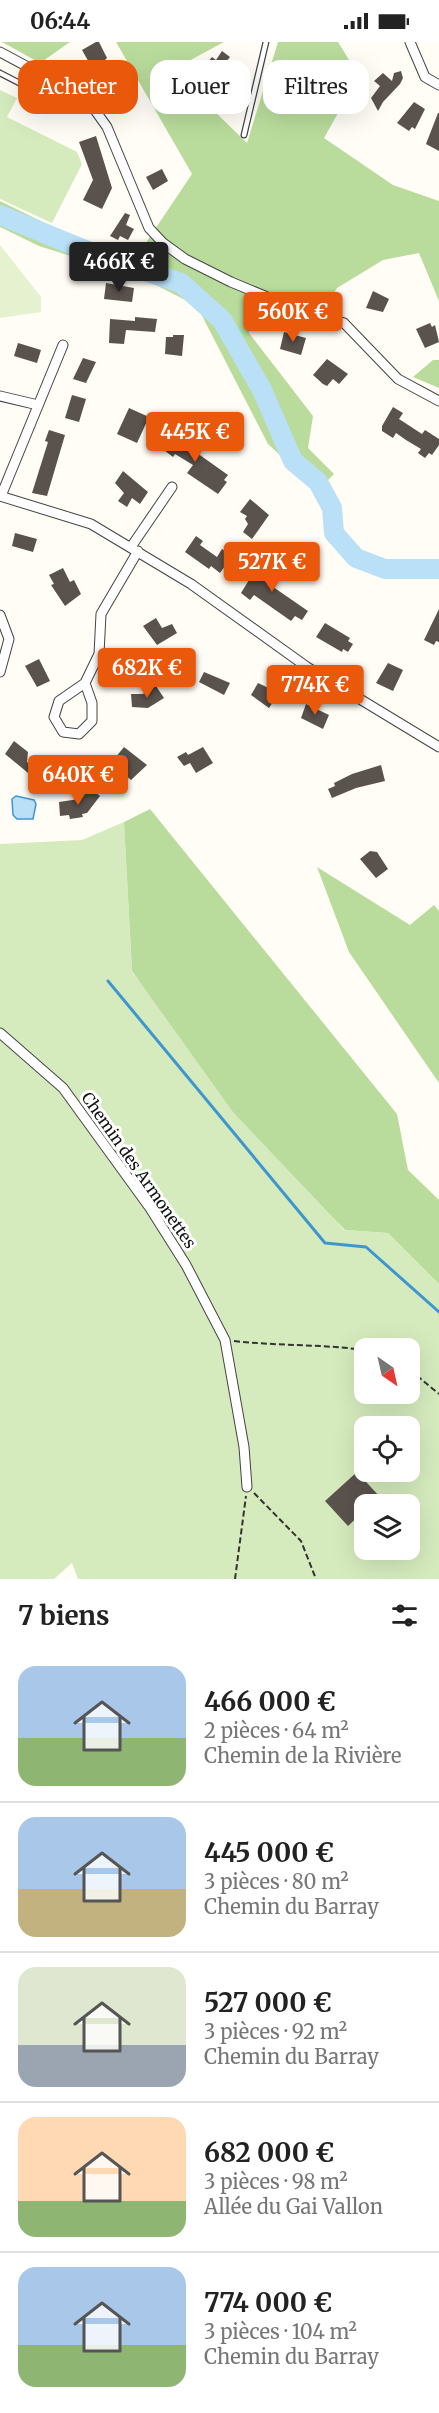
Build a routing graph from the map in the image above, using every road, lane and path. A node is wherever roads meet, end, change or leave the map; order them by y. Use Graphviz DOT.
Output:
graph roads {
  1 [pos="266,42"];
  2 [pos="410,42"];
  3 [pos="0,52"];
  4 [pos="18,62"];
  5 [pos="0,73"];
  6 [pos="18,82"];
  7 [pos="439,85"];
  8 [pos="98,114"];
  9 [pos="244,135"];
  10 [pos="63,345"];
  11 [pos="0,397"];
  12 [pos="439,400"];
  13 [pos="38,405"];
  14 [pos="172,487"];
  15 [pos="1,496"];
  16 [pos="134,549"];
  17 [pos="0,615"];
  18 [pos="0,672"];
  19 [pos="85,683"];
  20 [pos="439,747"];
  21 [pos="0,1033"];
  22 [pos="225,1340"];
  23 [pos="354,1348"];
  24 [pos="420,1378"];
  25 [pos="439,1394"];
  26 [pos="247,1487"];
  27 [pos="235,1579"];
  28 [pos="316,1579"];
  1 -- 9 [label="lane"];
  2 -- 7 [label="street"];
  3 -- 4 [label="street"];
  5 -- 6 [label="lane"];
  8 -- 12 [label="street"];
  10 -- 13 [label="street"];
  11 -- 13 [label="street"];
  13 -- 15 [label="street"];
  14 -- 16 [label="street"];
  15 -- 16 [label="street"];
  16 -- 19 [label="street"];
  16 -- 20 [label="street"];
  17 -- 18 [label="street"];
  19 -- 19 [label="street"];
  21 -- 22 [label="street, Chemin des Armonettes"];
  22 -- 23 [label="path"];
  22 -- 26 [label="street, Chemin des Armonettes"];
  24 -- 25 [label="path"];
  26 -- 27 [label="path"];
  26 -- 28 [label="path"];
}
